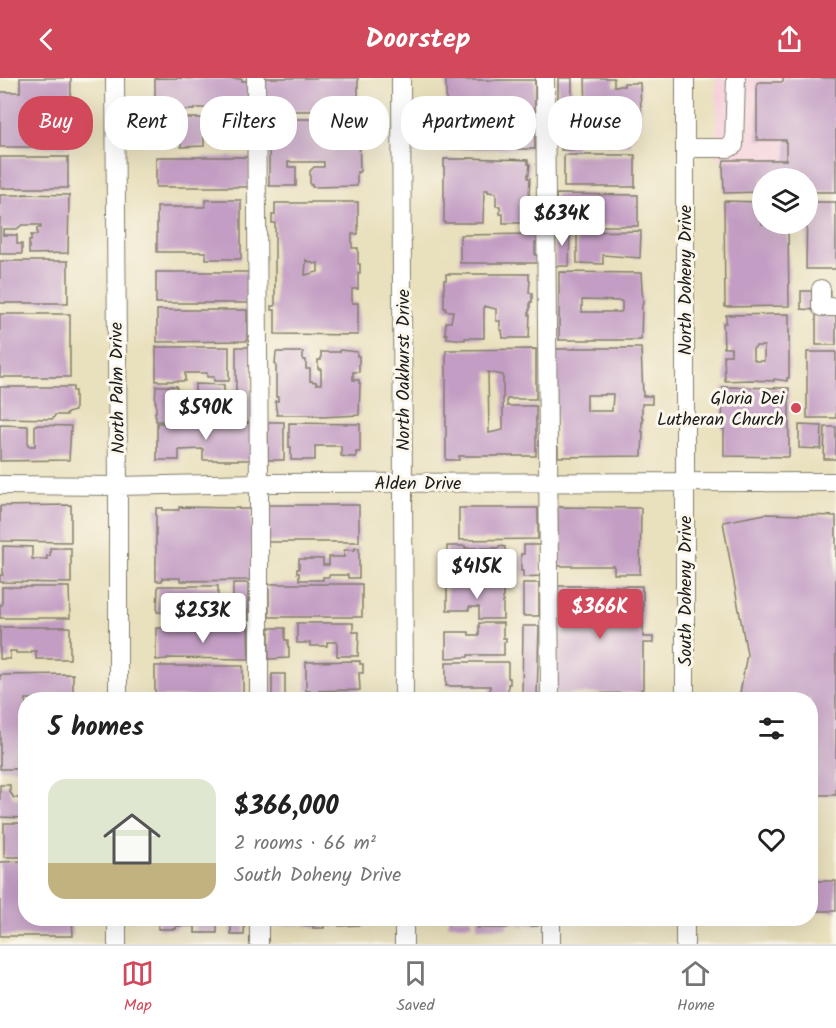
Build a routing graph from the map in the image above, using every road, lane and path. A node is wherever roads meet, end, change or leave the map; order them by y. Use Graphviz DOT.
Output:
graph roads {
  1 [pos="114,78"];
  2 [pos="256,78"];
  3 [pos="402,78"];
  4 [pos="545,78"];
  5 [pos="685,78"];
  6 [pos="736,78"];
  7 [pos="686,148"];
  8 [pos="821,289"];
  9 [pos="836,307"];
  10 [pos="836,482"];
  11 [pos="259,483"];
  12 [pos="404,483"];
  13 [pos="549,483"];
  14 [pos="685,483"];
  15 [pos="0,485"];
  16 [pos="118,486"];
  17 [pos="117,692"];
  18 [pos="259,692"];
  19 [pos="404,692"];
  20 [pos="550,692"];
  21 [pos="685,692"];
  22 [pos="117,926"];
  23 [pos="259,926"];
  24 [pos="404,926"];
  25 [pos="551,926"];
  26 [pos="685,926"];
  27 [pos="117,944"];
  28 [pos="259,944"];
  29 [pos="404,944"];
  30 [pos="551,944"];
  31 [pos="685,944"];
  1 -- 16 [label="street, North Palm Drive"];
  2 -- 11 [label="street"];
  3 -- 12 [label="street, North Oakhurst Drive"];
  4 -- 13 [label="street"];
  5 -- 7 [label="street, North Doheny Drive"];
  6 -- 7 [label="street"];
  7 -- 14 [label="street, North Doheny Drive"];
  8 -- 9 [label="street"];
  10 -- 14 [label="street, Alden Drive"];
  11 -- 12 [label="street, Alden Drive"];
  11 -- 16 [label="street, Alden Drive"];
  11 -- 18 [label="street"];
  12 -- 13 [label="street, Alden Drive"];
  12 -- 19 [label="street, North Oakhurst Drive"];
  13 -- 14 [label="street, Alden Drive"];
  13 -- 20 [label="street"];
  14 -- 21 [label="street, South Doheny Drive"];
  15 -- 16 [label="street, Alden Drive"];
  16 -- 17 [label="street, North Palm Drive"];
  22 -- 27 [label="street"];
  23 -- 28 [label="street"];
  24 -- 29 [label="street"];
  25 -- 30 [label="street"];
  26 -- 31 [label="street"];
}
